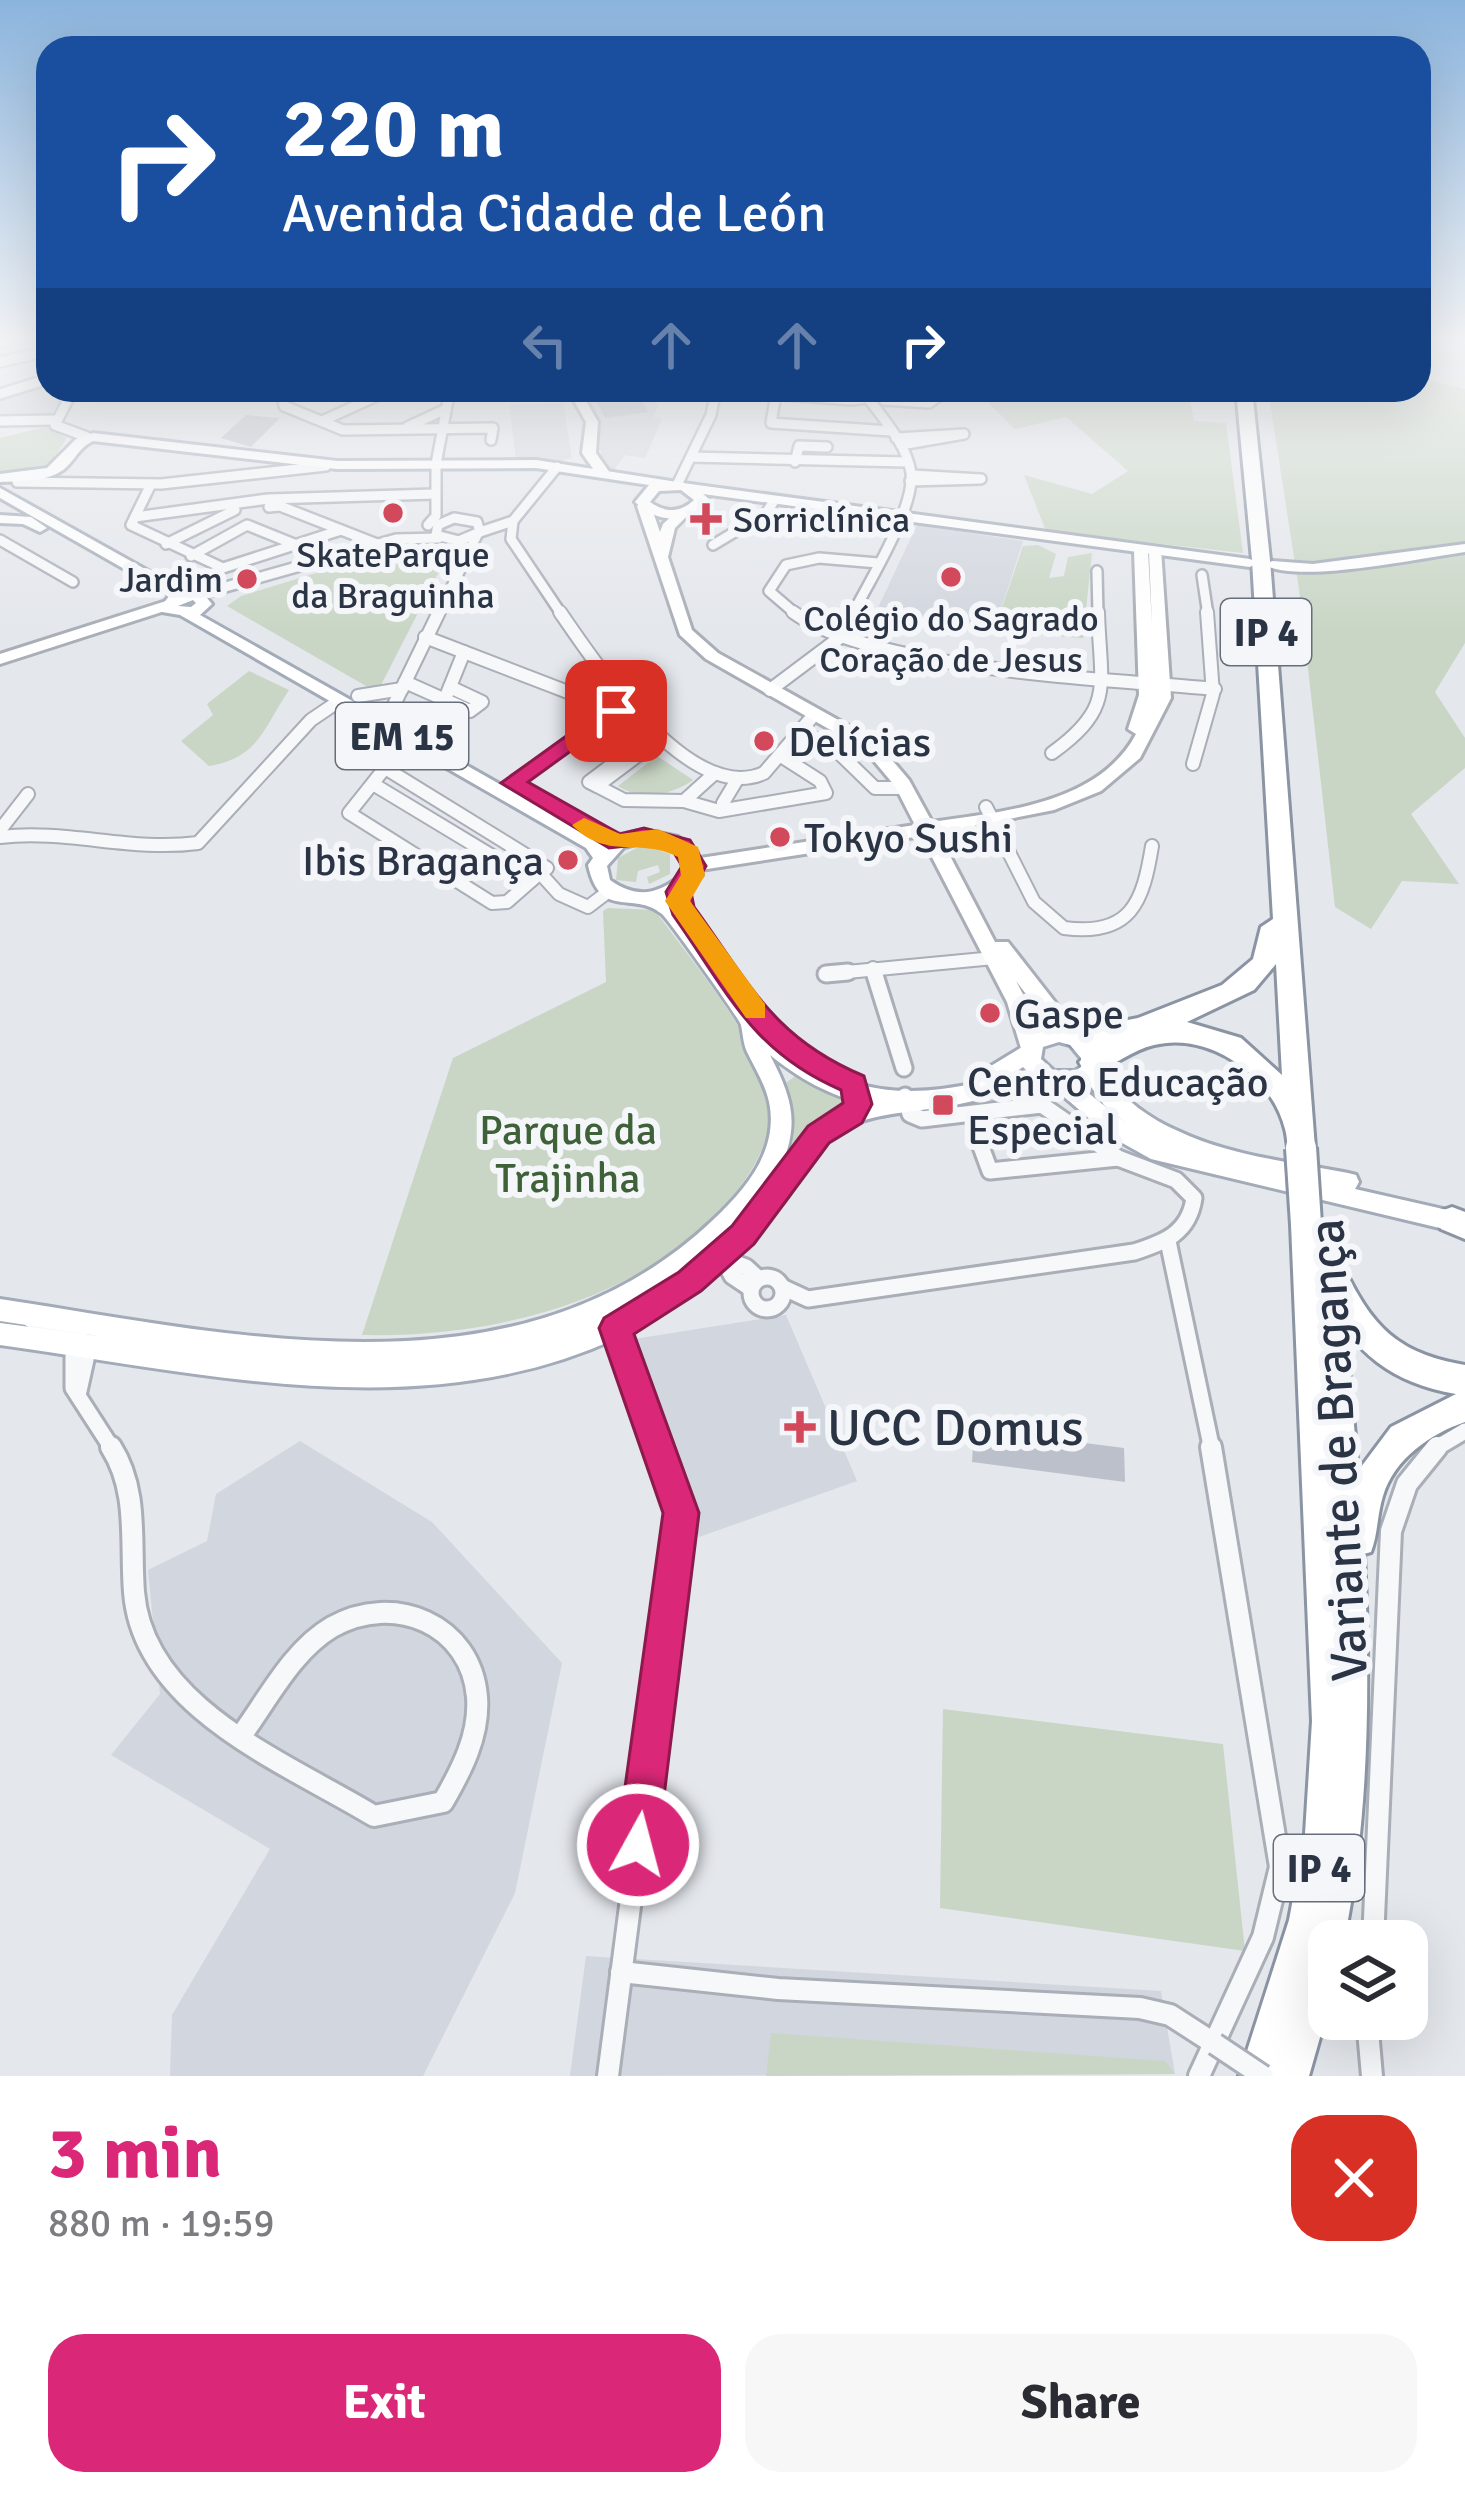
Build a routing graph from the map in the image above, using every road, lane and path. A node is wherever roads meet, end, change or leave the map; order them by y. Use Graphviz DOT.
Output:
graph roads {
  1 [pos="78,437"];
  2 [pos="441,437"];
  3 [pos="492,437"];
  4 [pos="576,437"];
  5 [pos="591,437"];
  6 [pos="699,437"];
  7 [pos="887,437"];
  8 [pos="915,437"];
  9 [pos="1248,437"];
  10 [pos="896,438"];
  11 [pos="491,440"];
  12 [pos="827,446"];
  13 [pos="691,457"];
  14 [pos="795,462"];
  15 [pos="907,462"];
  16 [pos="281,464"];
  17 [pos="436,464"];
  18 [pos="564,468"];
  19 [pos="609,474"];
  20 [pos="911,478"];
  21 [pos="44,480"];
  22 [pos="151,484"];
  23 [pos="681,486"];
  24 [pos="7,487"];
  25 [pos="434,495"];
  26 [pos="766,500"];
  27 [pos="644,501"];
  28 [pos="698,507"];
  29 [pos="682,514"];
  30 [pos="135,517"];
  31 [pos="900,518"];
  32 [pos="1,519"];
  33 [pos="466,519"];
  34 [pos="443,522"];
  35 [pos="428,525"];
  36 [pos="512,526"];
  37 [pos="341,530"];
  38 [pos="485,530"];
  39 [pos="442,539"];
  40 [pos="0,540"];
  41 [pos="166,544"];
  42 [pos="377,544"];
  43 [pos="296,545"];
  44 [pos="713,545"];
  45 [pos="1465,548"];
  46 [pos="1149,551"];
  47 [pos="191,556"];
  48 [pos="661,558"];
  49 [pos="1250,562"];
  50 [pos="878,563"];
  51 [pos="462,565"];
  52 [pos="1272,565"];
  53 [pos="1097,571"];
  54 [pos="1202,575"];
  55 [pos="73,582"];
  56 [pos="185,605"];
  57 [pos="842,636"];
  58 [pos="425,637"];
  59 [pos="464,652"];
  60 [pos="0,659"];
  61 [pos="1102,676"];
  62 [pos="1156,682"];
  63 [pos="404,686"];
  64 [pos="1215,688"];
  65 [pos="770,690"];
  66 [pos="346,700"];
  67 [pos="628,702"];
  68 [pos="616,711"];
  69 [pos="813,716"];
  70 [pos="383,717"];
  71 [pos="642,721"];
  72 [pos="801,731"];
  73 [pos="658,735"];
  74 [pos="408,739"];
  75 [pos="1052,753"];
  76 [pos="781,756"];
  77 [pos="1192,764"];
  78 [pos="385,768"];
  79 [pos="715,772"];
  80 [pos="738,778"];
  81 [pos="512,783"];
  82 [pos="373,784"];
  83 [pos="906,788"];
  84 [pos="28,794"];
  85 [pos="684,801"];
  86 [pos="727,809"];
  87 [pos="989,813"];
  88 [pos="1280,818"];
  89 [pos="927,822"];
  90 [pos="0,833"];
  91 [pos="1152,846"];
  92 [pos="609,849"];
  93 [pos="692,859"];
  94 [pos="536,877"];
  95 [pos="609,891"];
  96 [pos="678,892"];
  97 [pos="655,901"];
  98 [pos="1281,914"];
  99 [pos="994,958"];
  100 [pos="873,968"];
  101 [pos="826,974"];
  102 [pos="1006,980"];
  103 [pos="1050,1014"];
  104 [pos="751,1022"];
  105 [pos="1073,1037"];
  106 [pos="1029,1051"];
  107 [pos="1092,1066"];
  108 [pos="805,1067"];
  109 [pos="904,1068"];
  110 [pos="1055,1080"];
  111 [pos="779,1088"];
  112 [pos="854,1097"];
  113 [pos="905,1097"];
  114 [pos="976,1133"];
  115 [pos="1090,1137"];
  116 [pos="1306,1143"];
  117 [pos="779,1145"];
  118 [pos="1118,1158"];
  119 [pos="1085,1161"];
  120 [pos="1462,1220"];
  121 [pos="1318,1237"];
  122 [pos="1168,1241"];
  123 [pos="666,1272"];
  124 [pos="741,1273"];
  125 [pos="782,1294"];
  126 [pos="10,1312"];
  127 [pos="615,1328"];
  128 [pos="0,1334"];
  129 [pos="40,1339"];
  130 [pos="82,1345"];
  131 [pos="257,1346"];
  132 [pos="122,1350"];
  133 [pos="76,1372"];
  134 [pos="1465,1380"];
  135 [pos="1465,1406"];
  136 [pos="1465,1431"];
  137 [pos="1349,1574"];
  138 [pos="243,1733"];
  139 [pos="1374,1920"];
  140 [pos="621,1972"];
  141 [pos="1368,2040"];
  142 [pos="1215,2044"];
  143 [pos="608,2076"];
  144 [pos="1199,2076"];
  145 [pos="1262,2076"];
  146 [pos="1286,2076"];
  147 [pos="1372,2076"];
  1 -- 16 [label="main road"];
  1 -- 21 [label="main road"];
  2 -- 17 [label="street"];
  3 -- 11 [label="street"];
  4 -- 18 [label="main road"];
  5 -- 19 [label="main road"];
  6 -- 13 [label="street"];
  7 -- 10 [label="street"];
  8 -- 10 [label="street"];
  9 -- 88 [label="highway, Variante de Bragança / IP 4"];
  10 -- 15 [label="street"];
  12 -- 14 [label="street"];
  13 -- 14 [label="street"];
  13 -- 23 [label="street"];
  14 -- 15 [label="street"];
  15 -- 20 [label="street"];
  16 -- 17 [label="main road"];
  16 -- 22 [label="street"];
  17 -- 18 [label="main road"];
  17 -- 25 [label="street"];
  18 -- 19 [label="main road"];
  18 -- 36 [label="street"];
  19 -- 23 [label="main road"];
  19 -- 27 [label="main road"];
  20 -- 20 [label="street"];
  20 -- 31 [label="street"];
  21 -- 22 [label="street"];
  21 -- 24 [label="main road"];
  21 -- 24 [label="street"];
  22 -- 30 [label="street"];
  23 -- 26 [label="main road"];
  23 -- 27 [label="main road"];
  23 -- 28 [label="main road"];
  24 -- 32 [label="main road, EM 15"];
  24 -- 56 [label="main road, EM 15"];
  25 -- 30 [label="street"];
  25 -- 33 [label="street"];
  25 -- 35 [label="street"];
  26 -- 28 [label="main road"];
  26 -- 31 [label="main road"];
  26 -- 44 [label="street"];
  27 -- 29 [label="main road"];
  27 -- 48 [label="main road"];
  28 -- 29 [label="main road"];
  29 -- 48 [label="main road"];
  30 -- 41 [label="street"];
  31 -- 46 [label="main road"];
  31 -- 50 [label="street"];
  32 -- 56 [label="main road, EM 15"];
  33 -- 34 [label="street"];
  33 -- 38 [label="street"];
  34 -- 35 [label="street"];
  34 -- 39 [label="street"];
  35 -- 42 [label="street"];
  36 -- 38 [label="street"];
  36 -- 38 [label="street"];
  36 -- 67 [label="street"];
  37 -- 41 [label="street"];
  37 -- 42 [label="street"];
  37 -- 43 [label="street"];
  38 -- 39 [label="street"];
  38 -- 51 [label="street"];
  39 -- 42 [label="street"];
  39 -- 51 [label="street"];
  40 -- 55 [label="street"];
  41 -- 47 [label="street"];
  42 -- 56 [label="street"];
  43 -- 47 [label="street"];
  43 -- 47 [label="street"];
  45 -- 52 [label="main road"];
  46 -- 49 [label="main road"];
  46 -- 62 [label="main road"];
  48 -- 65 [label="main road"];
  50 -- 57 [label="street"];
  50 -- 57 [label="street"];
  51 -- 58 [label="street"];
  53 -- 61 [label="street"];
  54 -- 64 [label="street"];
  56 -- 60 [label="main road"];
  56 -- 66 [label="main road, EM 15"];
  57 -- 61 [label="street"];
  57 -- 65 [label="street"];
  58 -- 59 [label="street"];
  58 -- 63 [label="street"];
  59 -- 63 [label="street"];
  59 -- 68 [label="street"];
  61 -- 62 [label="street"];
  61 -- 75 [label="street"];
  62 -- 64 [label="street"];
  62 -- 87 [label="main road"];
  63 -- 66 [label="street"];
  63 -- 70 [label="street"];
  64 -- 77 [label="street"];
  65 -- 69 [label="main road"];
  66 -- 70 [label="main road, EM 15"];
  66 -- 90 [label="street"];
  67 -- 68 [label="street"];
  67 -- 71 [label="street"];
  68 -- 71 [label="street"];
  68 -- 81 [label="street"];
  69 -- 72 [label="street"];
  69 -- 83 [label="main road"];
  70 -- 74 [label="main road, EM 15"];
  70 -- 81 [label="main road, EM 15"];
  71 -- 73 [label="street"];
  72 -- 76 [label="street"];
  72 -- 83 [label="street"];
  73 -- 79 [label="street"];
  73 -- 85 [label="street"];
  74 -- 78 [label="street"];
  74 -- 92 [label="main road, EM 15"];
  76 -- 80 [label="street"];
  76 -- 86 [label="street"];
  78 -- 82 [label="street"];
  78 -- 94 [label="street"];
  79 -- 80 [label="street"];
  79 -- 85 [label="street"];
  80 -- 86 [label="street"];
  81 -- 92 [label="main road, EM 15"];
  82 -- 94 [label="street"];
  82 -- 94 [label="street"];
  83 -- 89 [label="main road"];
  84 -- 90 [label="street"];
  85 -- 86 [label="street"];
  87 -- 89 [label="main road"];
  87 -- 91 [label="street"];
  88 -- 98 [label="highway, Variante de Bragança / IP 4"];
  88 -- 116 [label="highway, Variante de Bragança / IP 4"];
  89 -- 93 [label="main road"];
  89 -- 99 [label="main road"];
  89 -- 103 [label="main road"];
  92 -- 93 [label="main road, EM 15"];
  92 -- 95 [label="main road"];
  93 -- 96 [label="main road"];
  94 -- 95 [label="street"];
  95 -- 97 [label="main road"];
  96 -- 97 [label="main road"];
  96 -- 108 [label="main road"];
  97 -- 104 [label="main road"];
  98 -- 105 [label="highway"];
  98 -- 116 [label="highway, Variante de Bragança / IP 4"];
  99 -- 100 [label="street"];
  99 -- 102 [label="main road"];
  100 -- 101 [label="street"];
  100 -- 109 [label="street"];
  102 -- 103 [label="main road"];
  102 -- 106 [label="main road"];
  103 -- 105 [label="main road"];
  104 -- 108 [label="main road"];
  104 -- 111 [label="main road"];
  105 -- 106 [label="main road"];
  105 -- 107 [label="main road"];
  106 -- 110 [label="main road"];
  106 -- 113 [label="main road"];
  107 -- 110 [label="main road"];
  107 -- 116 [label="highway"];
  107 -- 120 [label="main road"];
  108 -- 111 [label="main road"];
  108 -- 112 [label="main road"];
  110 -- 113 [label="main road"];
  110 -- 120 [label="main road"];
  111 -- 117 [label="main road"];
  112 -- 113 [label="main road"];
  112 -- 124 [label="main road"];
  113 -- 115 [label="street"];
  114 -- 119 [label="street"];
  115 -- 118 [label="street"];
  115 -- 119 [label="street"];
  116 -- 121 [label="highway, Variante de Bragança / IP 4"];
  117 -- 123 [label="main road"];
  117 -- 124 [label="street"];
  118 -- 119 [label="street"];
  118 -- 122 [label="street"];
  121 -- 134 [label="highway, IP 4"];
  121 -- 137 [label="highway, Variante de Bragança / IP 4"];
  121 -- 145 [label="highway, Variante de Bragança / IP 4"];
  122 -- 125 [label="street"];
  122 -- 142 [label="street"];
  123 -- 124 [label="street"];
  123 -- 127 [label="street"];
  123 -- 131 [label="main road"];
  124 -- 125 [label="street"];
  124 -- 125 [label="street"];
  124 -- 127 [label="main road"];
  126 -- 130 [label="street"];
  126 -- 131 [label="main road"];
  127 -- 132 [label="main road"];
  127 -- 140 [label="street"];
  128 -- 129 [label="main road"];
  129 -- 130 [label="main road"];
  129 -- 133 [label="street"];
  130 -- 131 [label="street"];
  130 -- 132 [label="main road"];
  130 -- 133 [label="street"];
  132 -- 133 [label="street"];
  133 -- 138 [label="street"];
  135 -- 137 [label="highway"];
  136 -- 139 [label="street"];
  137 -- 146 [label="highway, Variante de Bragança / IP 4"];
  138 -- 138 [label="street"];
  140 -- 142 [label="street"];
  140 -- 143 [label="street"];
  141 -- 147 [label="street"];
  142 -- 144 [label="street"];
  142 -- 145 [label="street, bridge"];
}
